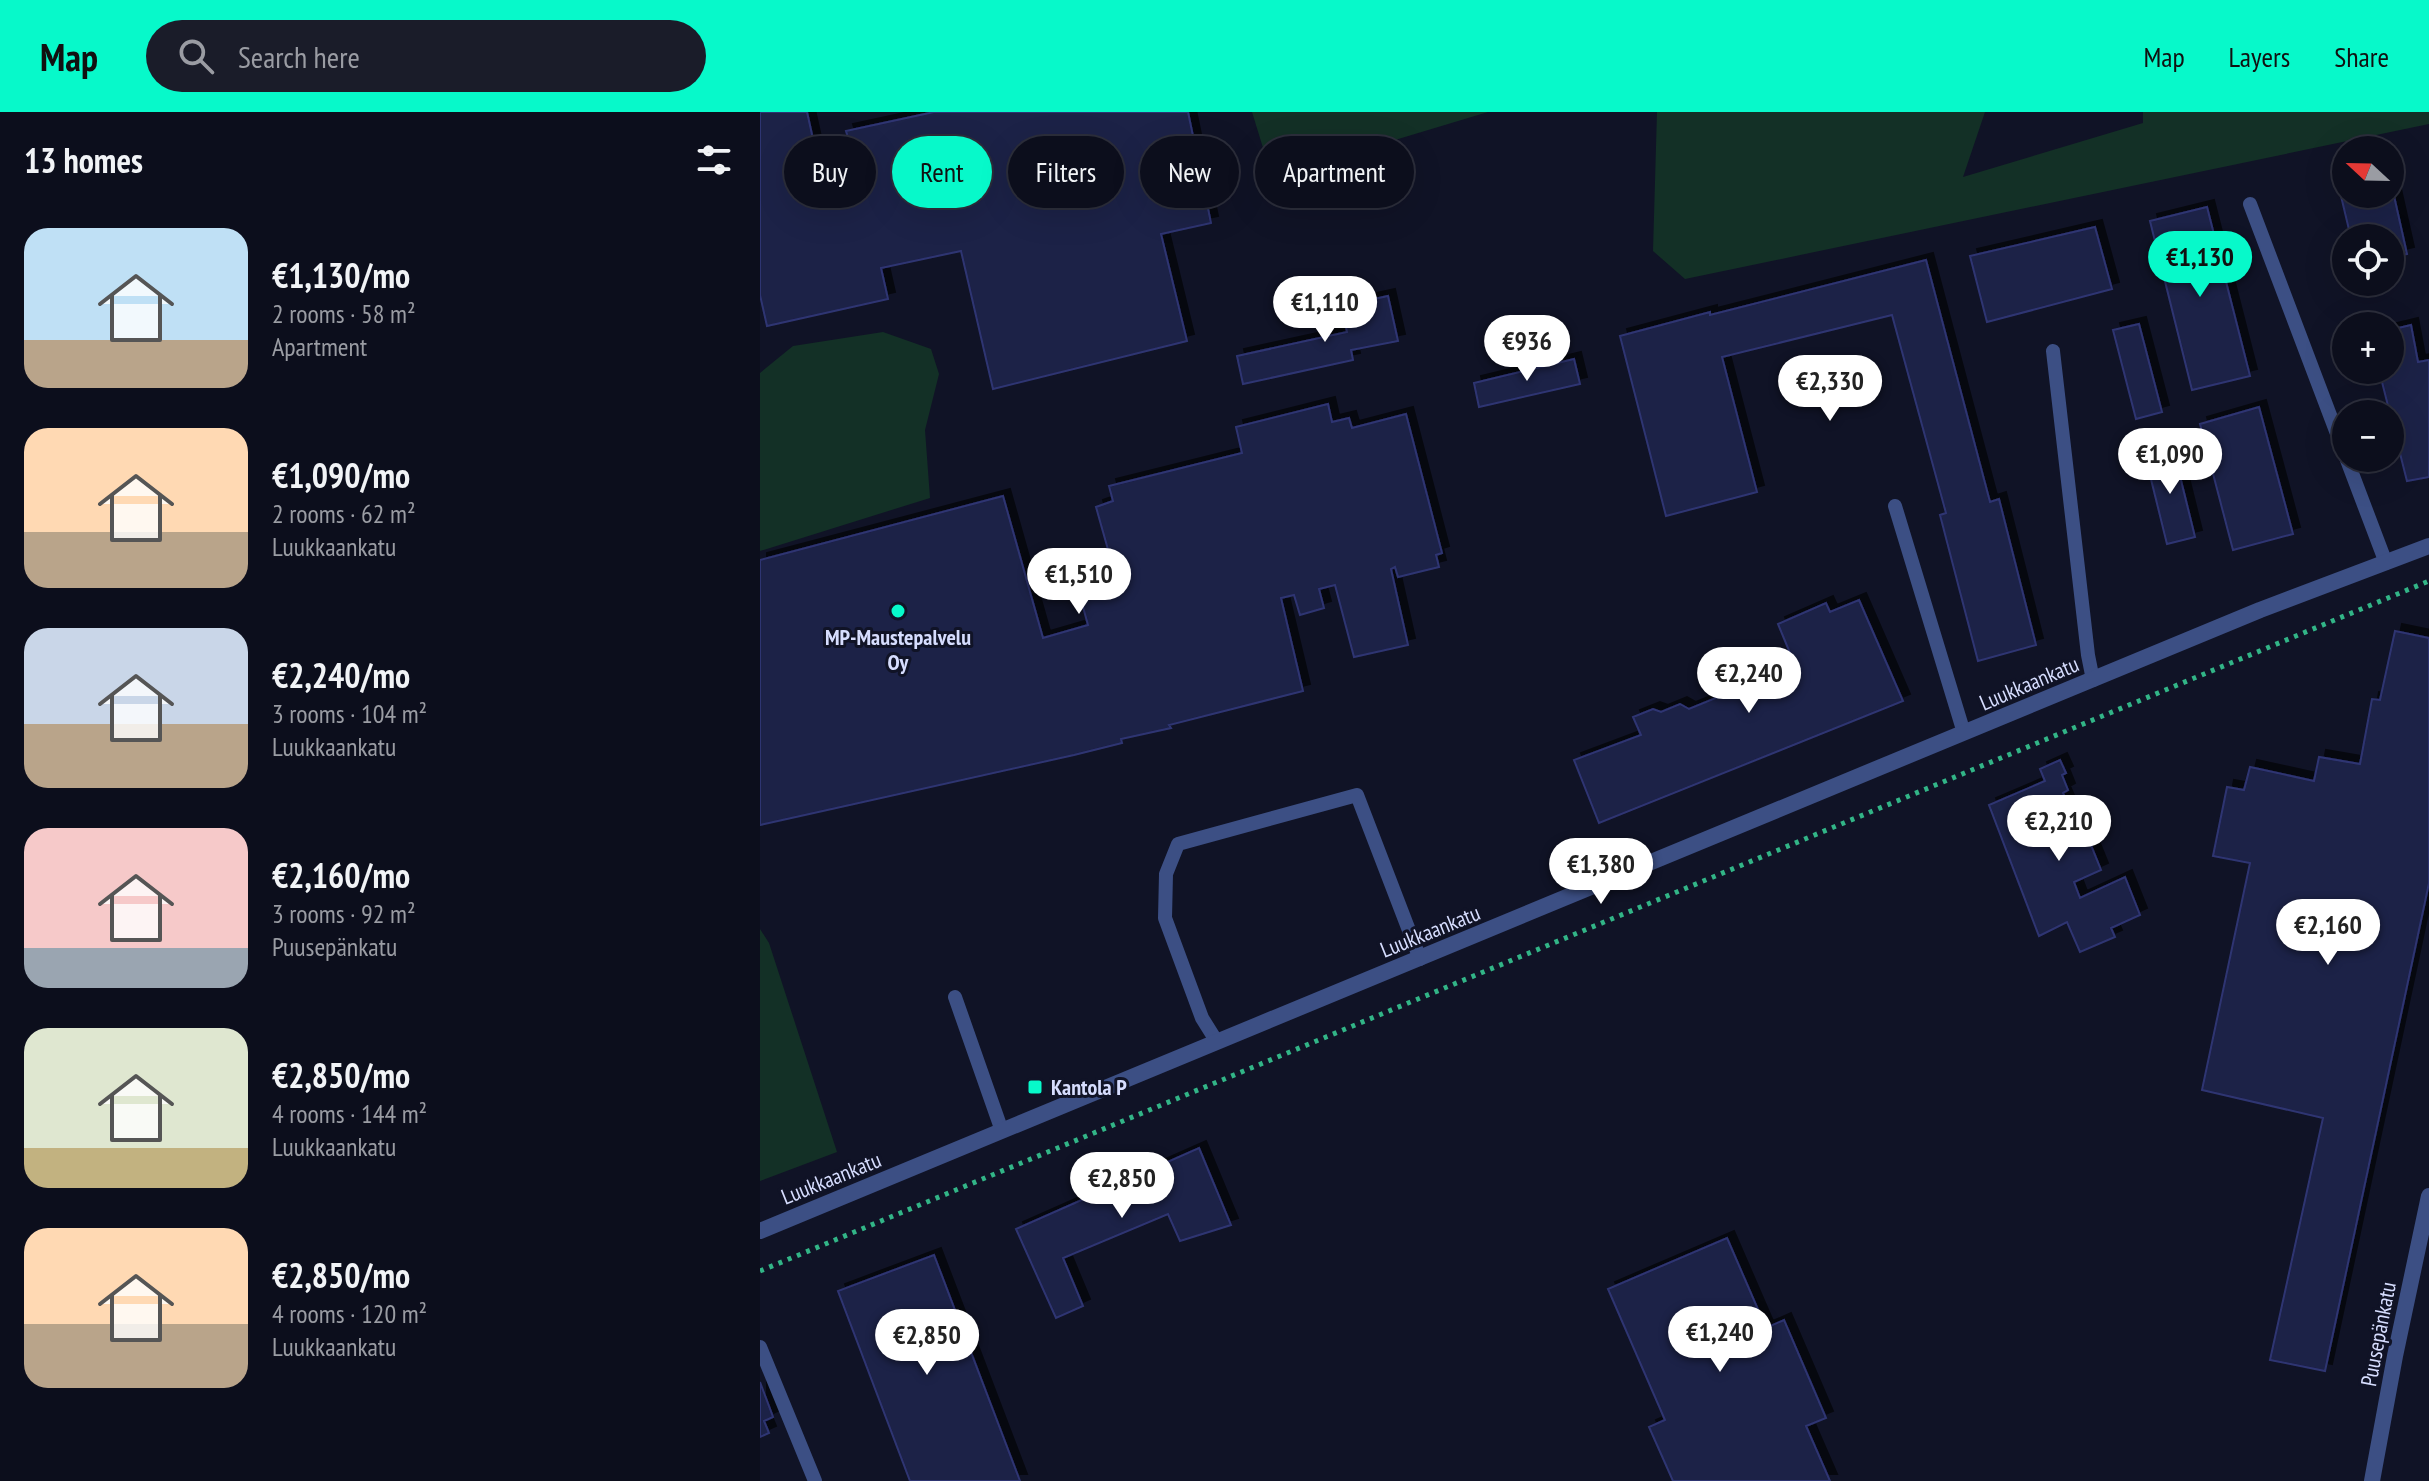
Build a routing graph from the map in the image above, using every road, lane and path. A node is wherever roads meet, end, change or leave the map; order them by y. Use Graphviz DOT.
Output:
graph roads {
  1 [pos="2250,204"];
  2 [pos="2053,351"];
  3 [pos="1895,506"];
  4 [pos="2429,546"];
  5 [pos="2386,563"];
  6 [pos="2429,581"];
  7 [pos="2093,680"];
  8 [pos="1964,733"];
  9 [pos="1420,959"];
  10 [pos="955,997"];
  11 [pos="1217,1042"];
  12 [pos="1002,1131"];
  13 [pos="2429,1196"];
  14 [pos="760,1231"];
  15 [pos="760,1271"];
  16 [pos="760,1347"];
  17 [pos="815,1481"];
  18 [pos="2372,1481"];
  1 -- 5 [label="lane"];
  2 -- 7 [label="lane"];
  3 -- 8 [label="lane"];
  4 -- 5 [label="street, Luukkaankatu"];
  5 -- 7 [label="street, Luukkaankatu"];
  6 -- 15 [label="path"];
  7 -- 8 [label="street, Luukkaankatu"];
  8 -- 9 [label="street, Luukkaankatu"];
  9 -- 11 [label="street, Luukkaankatu"];
  9 -- 11 [label="lane"];
  10 -- 12 [label="lane"];
  11 -- 12 [label="street, Luukkaankatu"];
  12 -- 14 [label="street, Luukkaankatu"];
  13 -- 18 [label="street, Puusepänkatu"];
  16 -- 17 [label="lane"];
}
